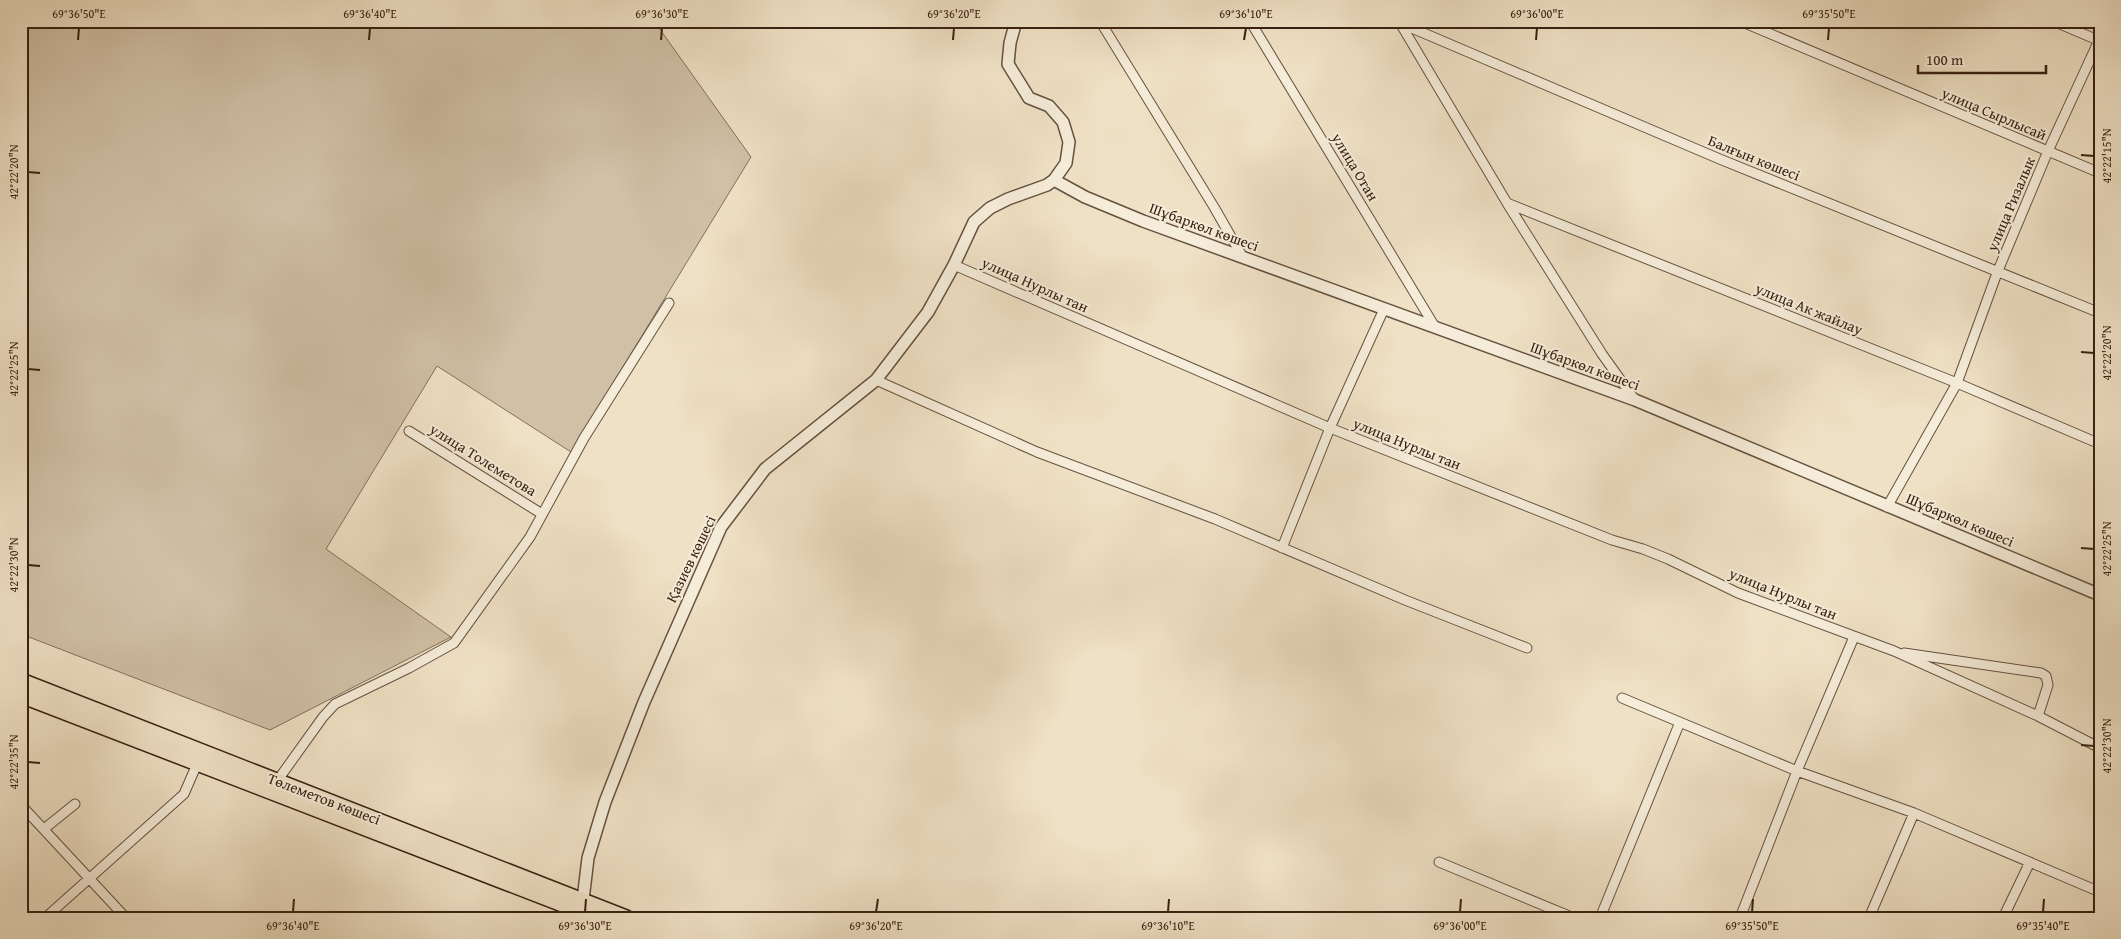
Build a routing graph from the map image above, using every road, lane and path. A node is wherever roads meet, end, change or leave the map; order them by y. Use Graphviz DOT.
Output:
graph roads {
  1 [pos="1100,21"];
  2 [pos="1250,21"];
  3 [pos="1740,21"];
  4 [pos="2053,21"];
  5 [pos="1017,22"];
  6 [pos="1399,22"];
  7 [pos="2100,40"];
  8 [pos="2048,151"];
  9 [pos="2100,173"];
  10 [pos="1054,180"];
  11 [pos="1507,203"];
  12 [pos="1242,256"];
  13 [pos="954,265"];
  14 [pos="1997,272"];
  15 [pos="669,303"];
  16 [pos="1384,308"];
  17 [pos="2100,314"];
  18 [pos="1435,327"];
  19 [pos="876,380"];
  20 [pos="1957,383"];
  21 [pos="1635,400"];
  22 [pos="1330,428"];
  23 [pos="409,431"];
  24 [pos="2100,444"];
  25 [pos="1888,506"];
  26 [pos="542,514"];
  27 [pos="1282,548"];
  28 [pos="2100,595"];
  29 [pos="1854,637"];
  30 [pos="1527,648"];
  31 [pos="1894,651"];
  32 [pos="21,681"];
  33 [pos="21,695"];
  34 [pos="1622,698"];
  35 [pos="2038,716"];
  36 [pos="1680,722"];
  37 [pos="2100,748"];
  38 [pos="197,764"];
  39 [pos="1797,771"];
  40 [pos="274,780"];
  41 [pos="21,804"];
  42 [pos="75,804"];
  43 [pos="1914,813"];
  44 [pos="44,830"];
  45 [pos="424,845"];
  46 [pos="1439,862"];
  47 [pos="2030,862"];
  48 [pos="89,878"];
  49 [pos="2100,892"];
  50 [pos="581,910"];
  51 [pos="45,918"];
  52 [pos="126,918"];
  53 [pos="597,918"];
  54 [pos="626,918"];
  55 [pos="1574,918"];
  56 [pos="1600,918"];
  57 [pos="1740,918"];
  58 [pos="1869,918"];
  59 [pos="2003,918"];
  1 -- 12 [label="street"];
  2 -- 18 [label="street, улица Отан"];
  3 -- 8 [label="street, улица Сырлысай"];
  4 -- 7 [label="street"];
  5 -- 10 [label="street"];
  6 -- 11 [label="street"];
  6 -- 14 [label="street, Балғын көшесі"];
  7 -- 8 [label="street, улица Ризалык"];
  8 -- 9 [label="street, улица Сырлысай"];
  8 -- 14 [label="street, улица Ризалык"];
  10 -- 12 [label="street, Шұбаркөл көшесі"];
  10 -- 13 [label="street, Қазиев көшесі"];
  11 -- 20 [label="street, улица Ак жайлау"];
  11 -- 21 [label="street"];
  12 -- 16 [label="street, Шұбаркөл көшесі"];
  13 -- 19 [label="street, Қазиев көшесі"];
  13 -- 22 [label="street, улица Нурлы тан"];
  14 -- 17 [label="street, Балғын көшесі"];
  14 -- 20 [label="street, улица Ризалык"];
  15 -- 26 [label="street"];
  16 -- 18 [label="street, Шұбаркөл көшесі"];
  16 -- 22 [label="street"];
  18 -- 21 [label="street, Шұбаркөл көшесі"];
  19 -- 27 [label="street"];
  19 -- 50 [label="street, Қазиев көшесі"];
  20 -- 24 [label="street, улица Ак жайлау"];
  20 -- 25 [label="street, улица Ризалык"];
  21 -- 25 [label="street, Шұбаркөл көшесі"];
  22 -- 27 [label="street"];
  22 -- 29 [label="street, улица Нурлы тан"];
  23 -- 26 [label="street, улица Толеметова"];
  25 -- 28 [label="street, Шұбаркөл көшесі"];
  26 -- 40 [label="street"];
  27 -- 30 [label="street"];
  29 -- 31 [label="street, улица Нурлы тан"];
  29 -- 39 [label="street"];
  31 -- 35 [label="street"];
  31 -- 35 [label="street"];
  32 -- 40 [label="main road, Төлеметов көшесі"];
  33 -- 38 [label="main road, Төлеметов көшесі"];
  34 -- 36 [label="street"];
  35 -- 37 [label="street"];
  36 -- 39 [label="street"];
  36 -- 56 [label="street"];
  38 -- 45 [label="main road, Төлеметов көшесі"];
  38 -- 48 [label="street"];
  39 -- 43 [label="street"];
  39 -- 57 [label="street"];
  40 -- 45 [label="main road, Төлеметов көшесі"];
  41 -- 44 [label="street"];
  42 -- 44 [label="street"];
  43 -- 47 [label="street"];
  43 -- 58 [label="street"];
  44 -- 48 [label="street"];
  45 -- 50 [label="main road, Төлеметов көшесі"];
  46 -- 55 [label="street"];
  47 -- 49 [label="street"];
  47 -- 59 [label="street"];
  48 -- 51 [label="street"];
  48 -- 52 [label="street"];
  50 -- 53 [label="main road, Төлеметов көшесі"];
  50 -- 54 [label="main road, Төлеметов көшесі"];
}
